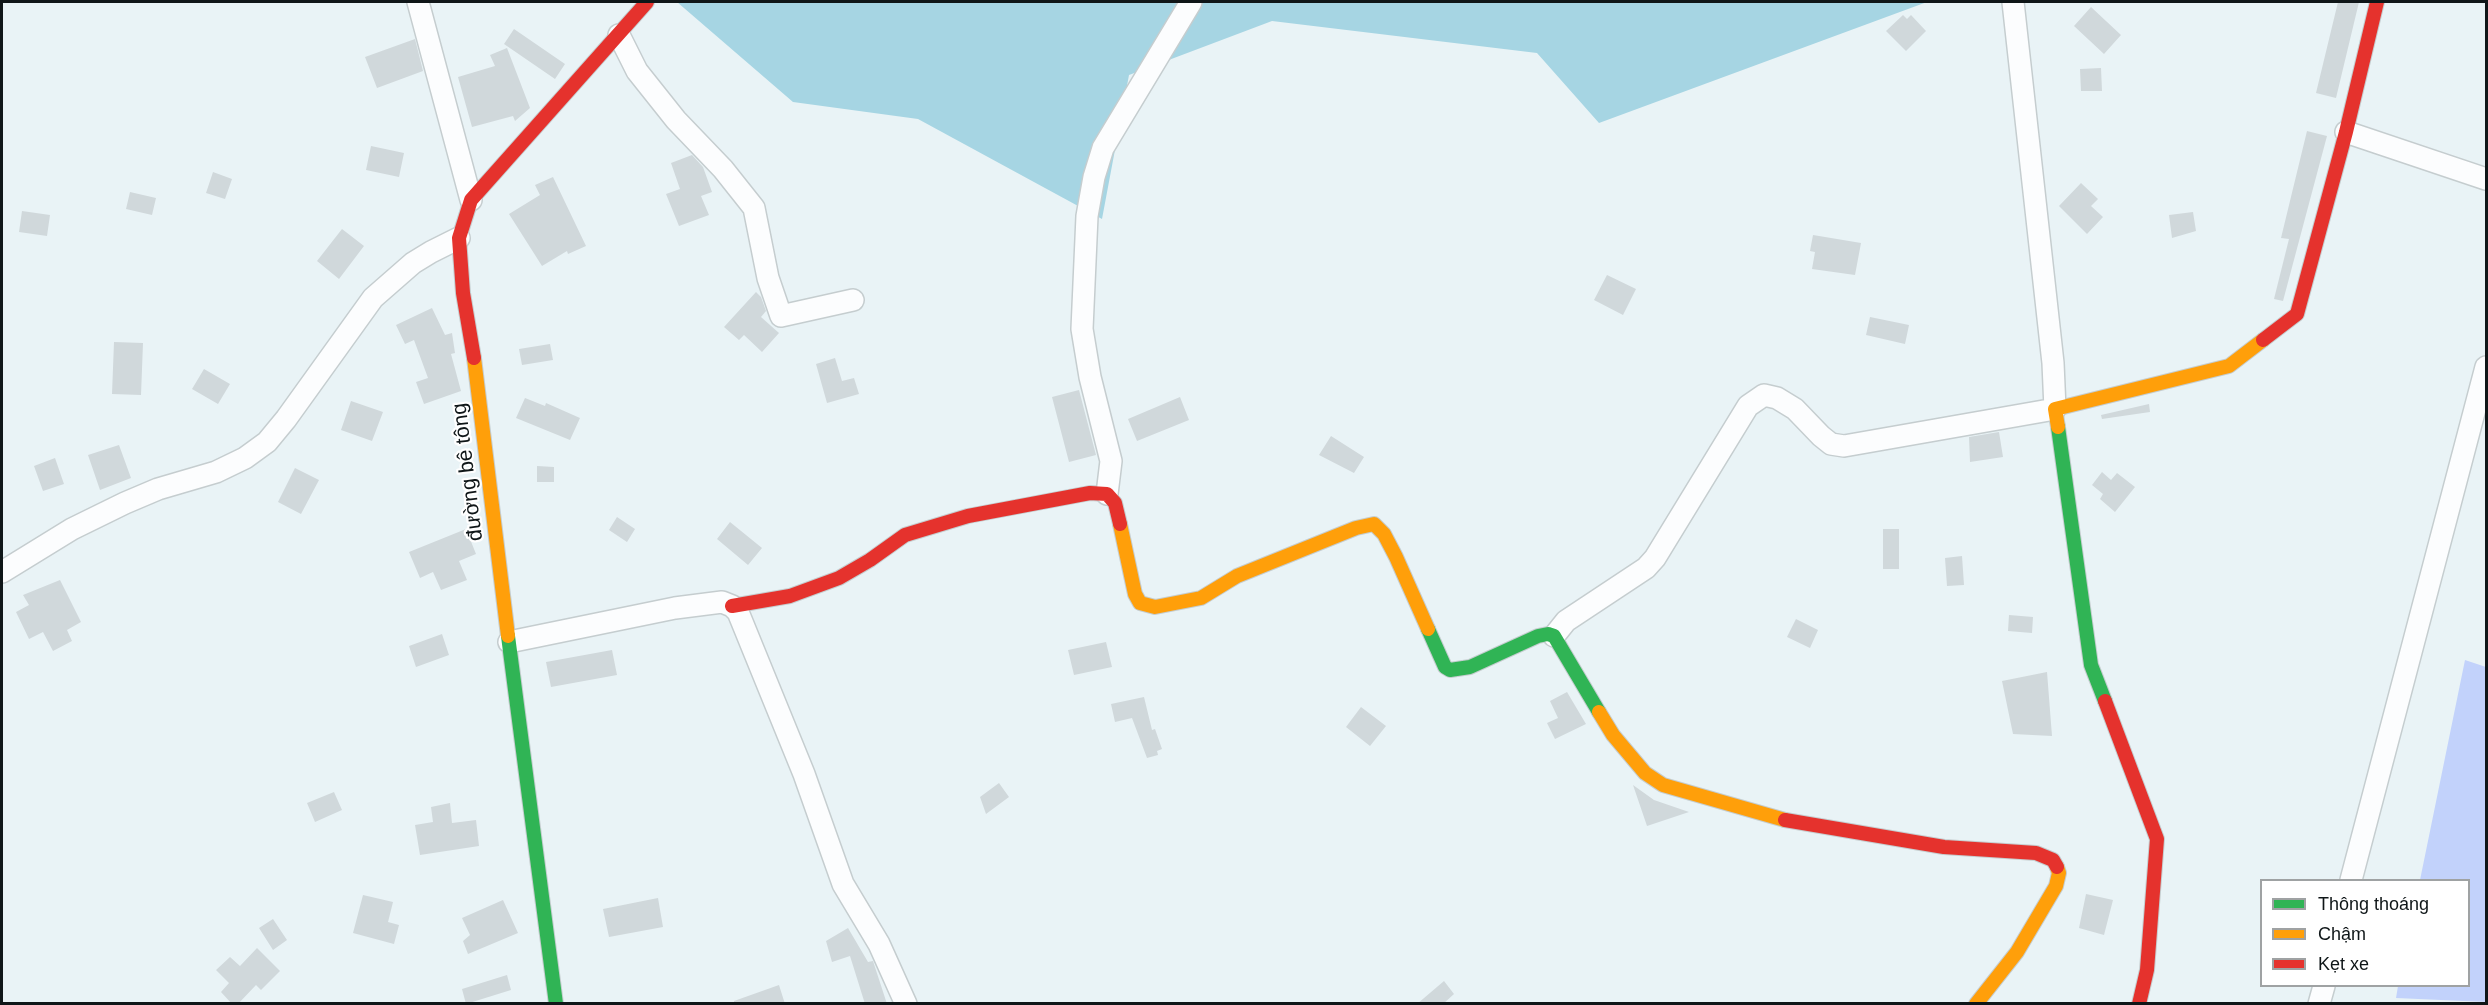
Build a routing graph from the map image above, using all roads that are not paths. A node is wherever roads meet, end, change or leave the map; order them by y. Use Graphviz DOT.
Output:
graph roads {
  1 [pos="418,2"];
  2 [pos="647,2"];
  3 [pos="1191,2"];
  4 [pos="2013,2"];
  5 [pos="2377,2"];
  6 [pos="618,35"];
  7 [pos="2346,132"];
  8 [pos="2487,179"];
  9 [pos="471,200"];
  10 [pos="459,238"];
  11 [pos="853,300"];
  12 [pos="2487,367"];
  13 [pos="2055,409"];
  14 [pos="1107,494"];
  15 [pos="2,572"];
  16 [pos="732,606"];
  17 [pos="1554,636"];
  18 [pos="508,642"];
  19 [pos="2351,879"];
  20 [pos="2324,987"];
  21 [pos="556,1004"];
  22 [pos="906,1004"];
  23 [pos="1976,1004"];
  24 [pos="2139,1004"];
  25 [pos="2319,1004"];
  1 -- 9 [label="street"];
  2 -- 6 [label="street, đường bê tông"];
  3 -- 14 [label="street"];
  4 -- 13 [label="street"];
  5 -- 7 [label="street"];
  6 -- 9 [label="street, đường bê tông"];
  6 -- 11 [label="street"];
  7 -- 8 [label="street"];
  7 -- 13 [label="street"];
  9 -- 10 [label="street, đường bê tông"];
  10 -- 15 [label="street"];
  10 -- 18 [label="street, đường bê tông"];
  12 -- 19 [label="street"];
  13 -- 17 [label="street"];
  13 -- 24 [label="street"];
  14 -- 16 [label="street"];
  14 -- 17 [label="street"];
  16 -- 18 [label="street"];
  16 -- 22 [label="street"];
  17 -- 23 [label="street"];
  18 -- 21 [label="street, đường bê tông"];
  20 -- 25 [label="street"];
}
